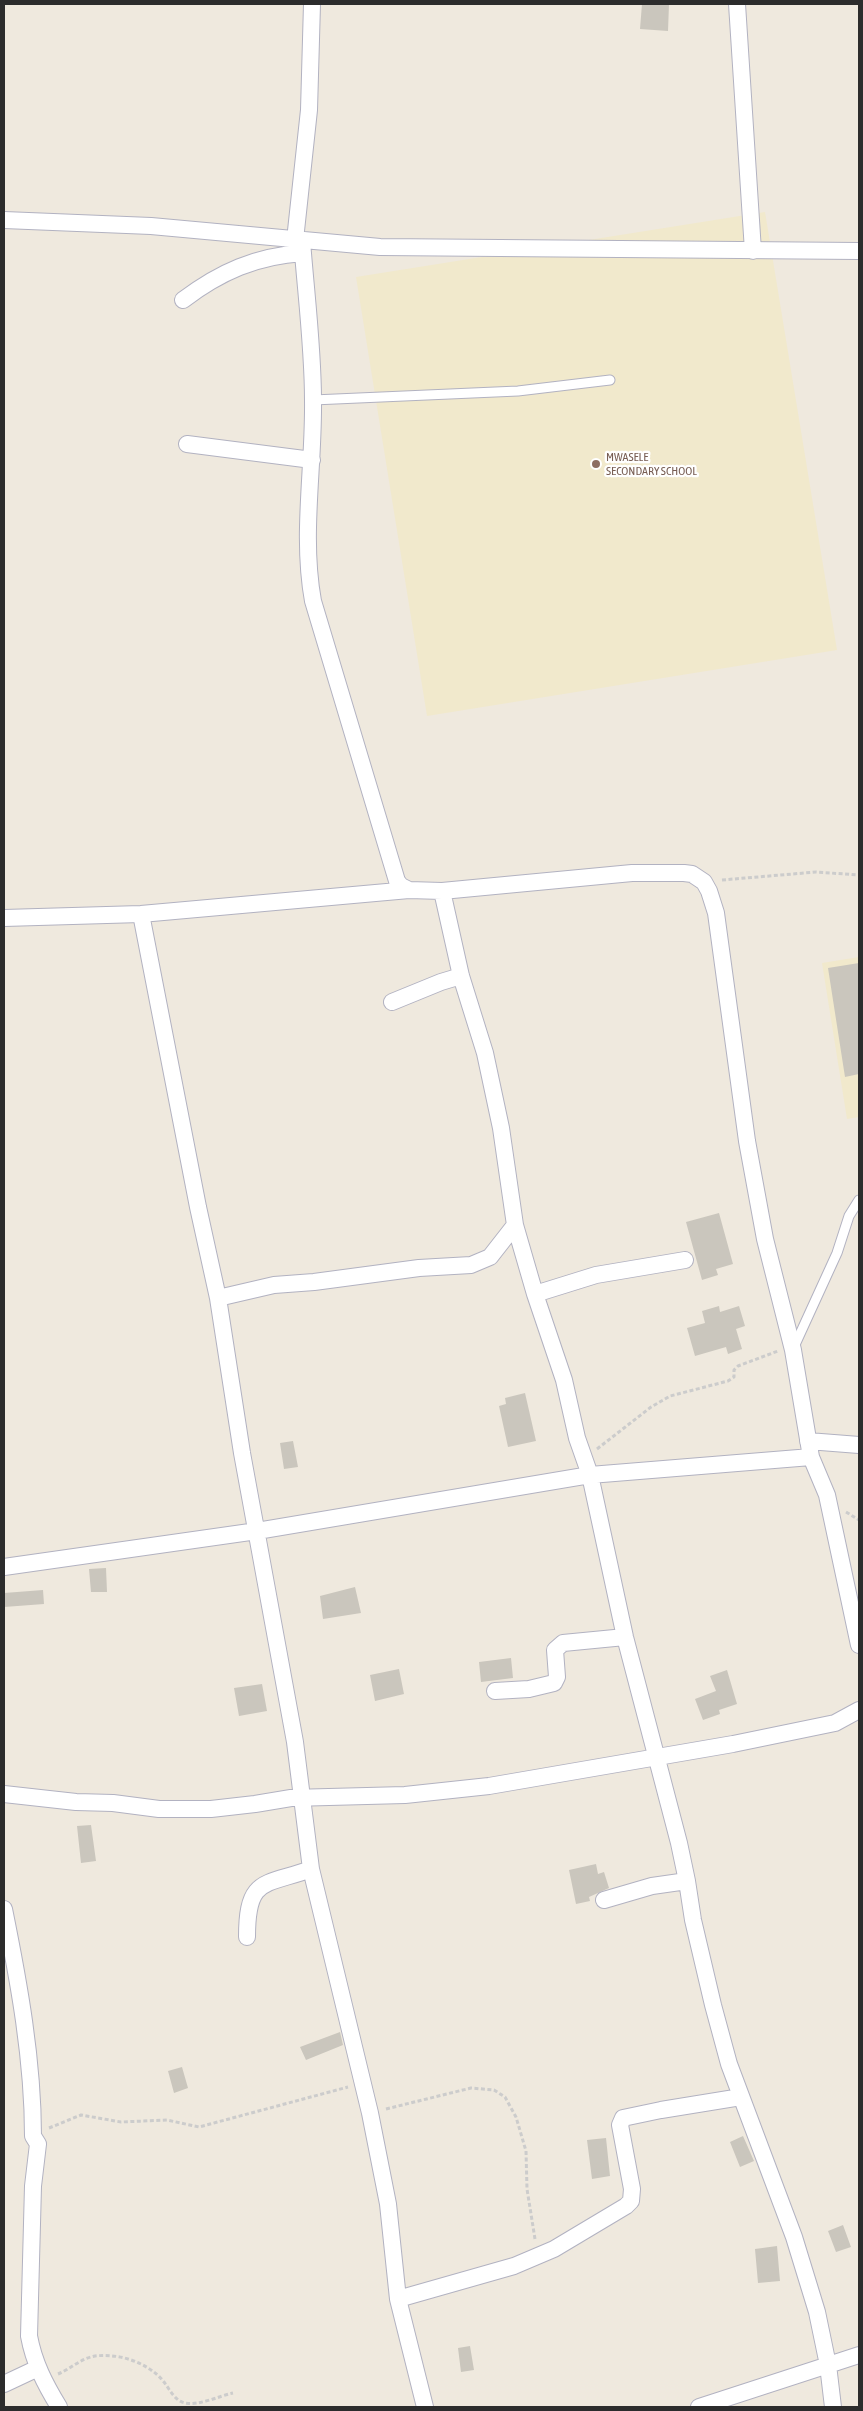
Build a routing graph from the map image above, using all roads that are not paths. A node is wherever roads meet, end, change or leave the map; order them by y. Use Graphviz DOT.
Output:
graph roads {
  1 [pos="312,4"];
  2 [pos="737,4"];
  3 [pos="4,220"];
  4 [pos="300,245"];
  5 [pos="753,251"];
  6 [pos="859,251"];
  7 [pos="183,300"];
  8 [pos="610,380"];
  9 [pos="313,400"];
  10 [pos="188,444"];
  11 [pos="312,460"];
  12 [pos="409,890"];
  13 [pos="442,891"];
  14 [pos="141,914"];
  15 [pos="4,918"];
  16 [pos="461,976"];
  17 [pos="392,1002"];
  18 [pos="859,1200"];
  19 [pos="515,1225"];
  20 [pos="685,1260"];
  21 [pos="534,1294"];
  22 [pos="218,1298"];
  23 [pos="792,1348"];
  24 [pos="859,1444"];
  25 [pos="810,1449"];
  26 [pos="590,1475"];
  27 [pos="257,1531"];
  28 [pos="4,1567"];
  29 [pos="625,1636"];
  30 [pos="859,1645"];
  31 [pos="495,1691"];
  32 [pos="859,1710"];
  33 [pos="656,1758"];
  34 [pos="4,1794"];
  35 [pos="302,1798"];
  36 [pos="311,1868"];
  37 [pos="688,1881"];
  38 [pos="604,1900"];
  39 [pos="4,1909"];
  40 [pos="247,1936"];
  41 [pos="741,2097"];
  42 [pos="398,2299"];
  43 [pos="859,2355"];
  44 [pos="828,2364"];
  45 [pos="40,2374"];
  46 [pos="4,2384"];
  47 [pos="59,2407"];
  48 [pos="425,2407"];
  49 [pos="699,2407"];
  50 [pos="833,2407"];
  1 -- 4 [label="street"];
  2 -- 5 [label="street"];
  3 -- 4 [label="street"];
  4 -- 5 [label="street"];
  4 -- 7 [label="street"];
  4 -- 9 [label="street"];
  5 -- 6 [label="street"];
  8 -- 9 [label="lane"];
  9 -- 11 [label="street"];
  10 -- 11 [label="street"];
  11 -- 12 [label="street"];
  12 -- 13 [label="street"];
  12 -- 14 [label="street"];
  13 -- 16 [label="street"];
  13 -- 23 [label="street"];
  14 -- 15 [label="street"];
  14 -- 22 [label="street"];
  16 -- 17 [label="street"];
  16 -- 19 [label="street"];
  18 -- 23 [label="lane"];
  19 -- 21 [label="street"];
  19 -- 22 [label="street"];
  20 -- 21 [label="street"];
  21 -- 26 [label="street"];
  22 -- 27 [label="street"];
  23 -- 25 [label="street"];
  24 -- 25 [label="street"];
  25 -- 26 [label="street"];
  25 -- 30 [label="street"];
  26 -- 27 [label="street"];
  26 -- 29 [label="street"];
  27 -- 28 [label="street"];
  27 -- 35 [label="street"];
  29 -- 31 [label="street"];
  29 -- 33 [label="street"];
  32 -- 33 [label="street"];
  33 -- 35 [label="street"];
  33 -- 37 [label="street"];
  34 -- 35 [label="street"];
  35 -- 36 [label="street"];
  36 -- 40 [label="street"];
  36 -- 42 [label="street"];
  37 -- 38 [label="street"];
  37 -- 41 [label="street"];
  39 -- 45 [label="street"];
  41 -- 42 [label="street"];
  41 -- 44 [label="street"];
  42 -- 48 [label="street"];
  43 -- 44 [label="street"];
  44 -- 49 [label="street"];
  44 -- 50 [label="street"];
  45 -- 46 [label="street"];
  45 -- 47 [label="street"];
}
